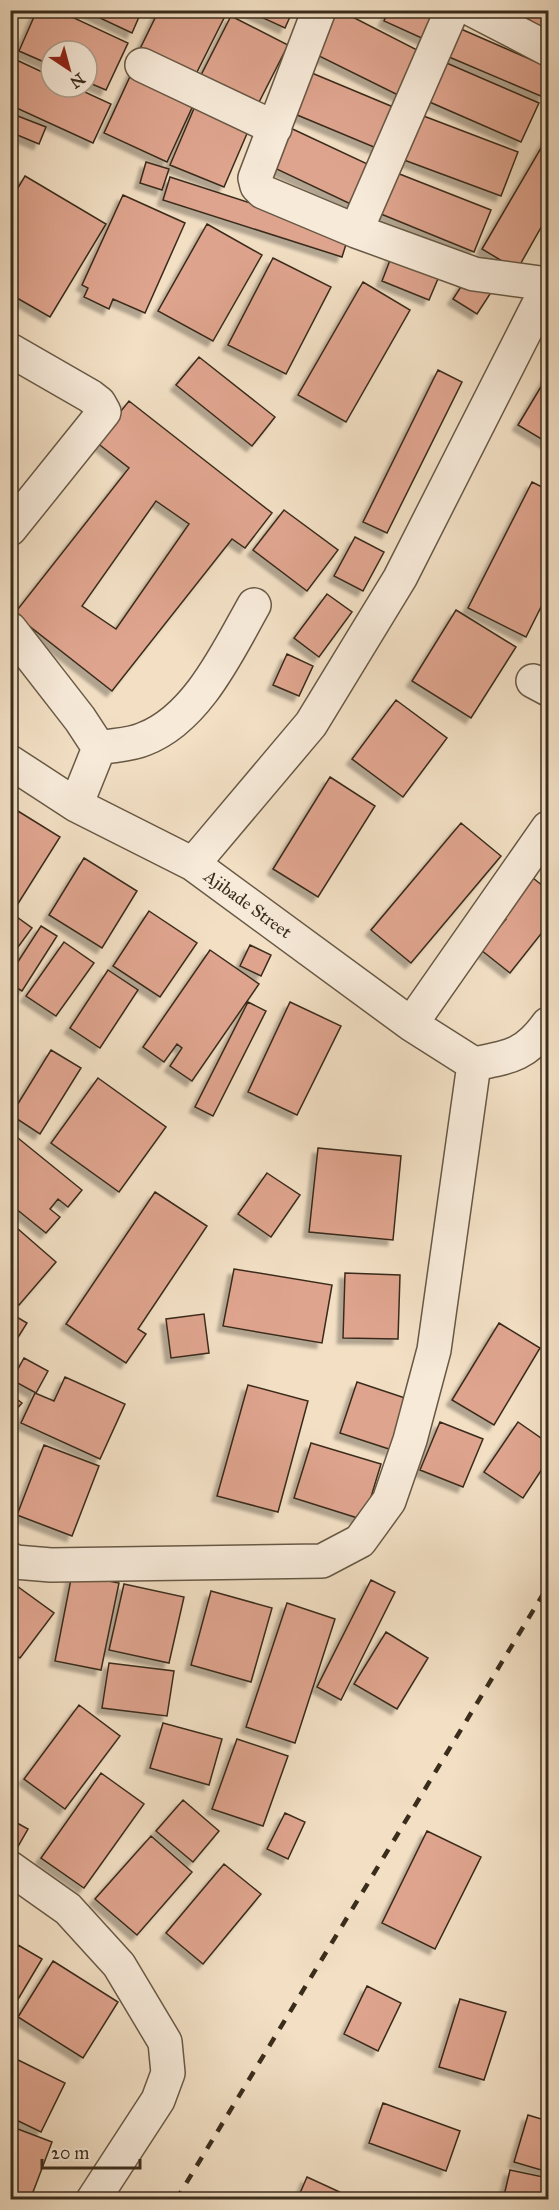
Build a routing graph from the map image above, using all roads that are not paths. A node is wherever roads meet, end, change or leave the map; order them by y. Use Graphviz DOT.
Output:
graph roads {
  1 [pos="319,10"];
  2 [pos="452,10"];
  3 [pos="473,10"];
  4 [pos="549,50"];
  5 [pos="142,65"];
  6 [pos="274,128"];
  7 [pos="356,231"];
  8 [pos="549,285"];
  9 [pos="10,350"];
  10 [pos="10,529"];
  11 [pos="254,605"];
  12 [pos="10,629"];
  13 [pos="99,748"];
  14 [pos="10,762"];
  15 [pos="75,805"];
  16 [pos="549,828"];
  17 [pos="193,864"];
  18 [pos="411,1024"];
  19 [pos="549,1024"];
  20 [pos="474,1064"];
  21 [pos="10,1559"];
  22 [pos="10,1868"];
  23 [pos="93,2199"];
  1 -- 6 [label="street"];
  2 -- 7 [label="street"];
  3 -- 4 [label="street"];
  5 -- 6 [label="street"];
  6 -- 7 [label="street"];
  7 -- 8 [label="street"];
  8 -- 17 [label="street"];
  9 -- 10 [label="street"];
  11 -- 13 [label="street"];
  12 -- 13 [label="street"];
  13 -- 15 [label="street"];
  14 -- 15 [label="street, Ajibade Street"];
  15 -- 17 [label="street, Ajibade Street"];
  16 -- 18 [label="street"];
  17 -- 18 [label="street, Ajibade Street"];
  18 -- 20 [label="street, Ajibade Street"];
  19 -- 20 [label="street"];
  20 -- 21 [label="street"];
  22 -- 23 [label="street"];
}
